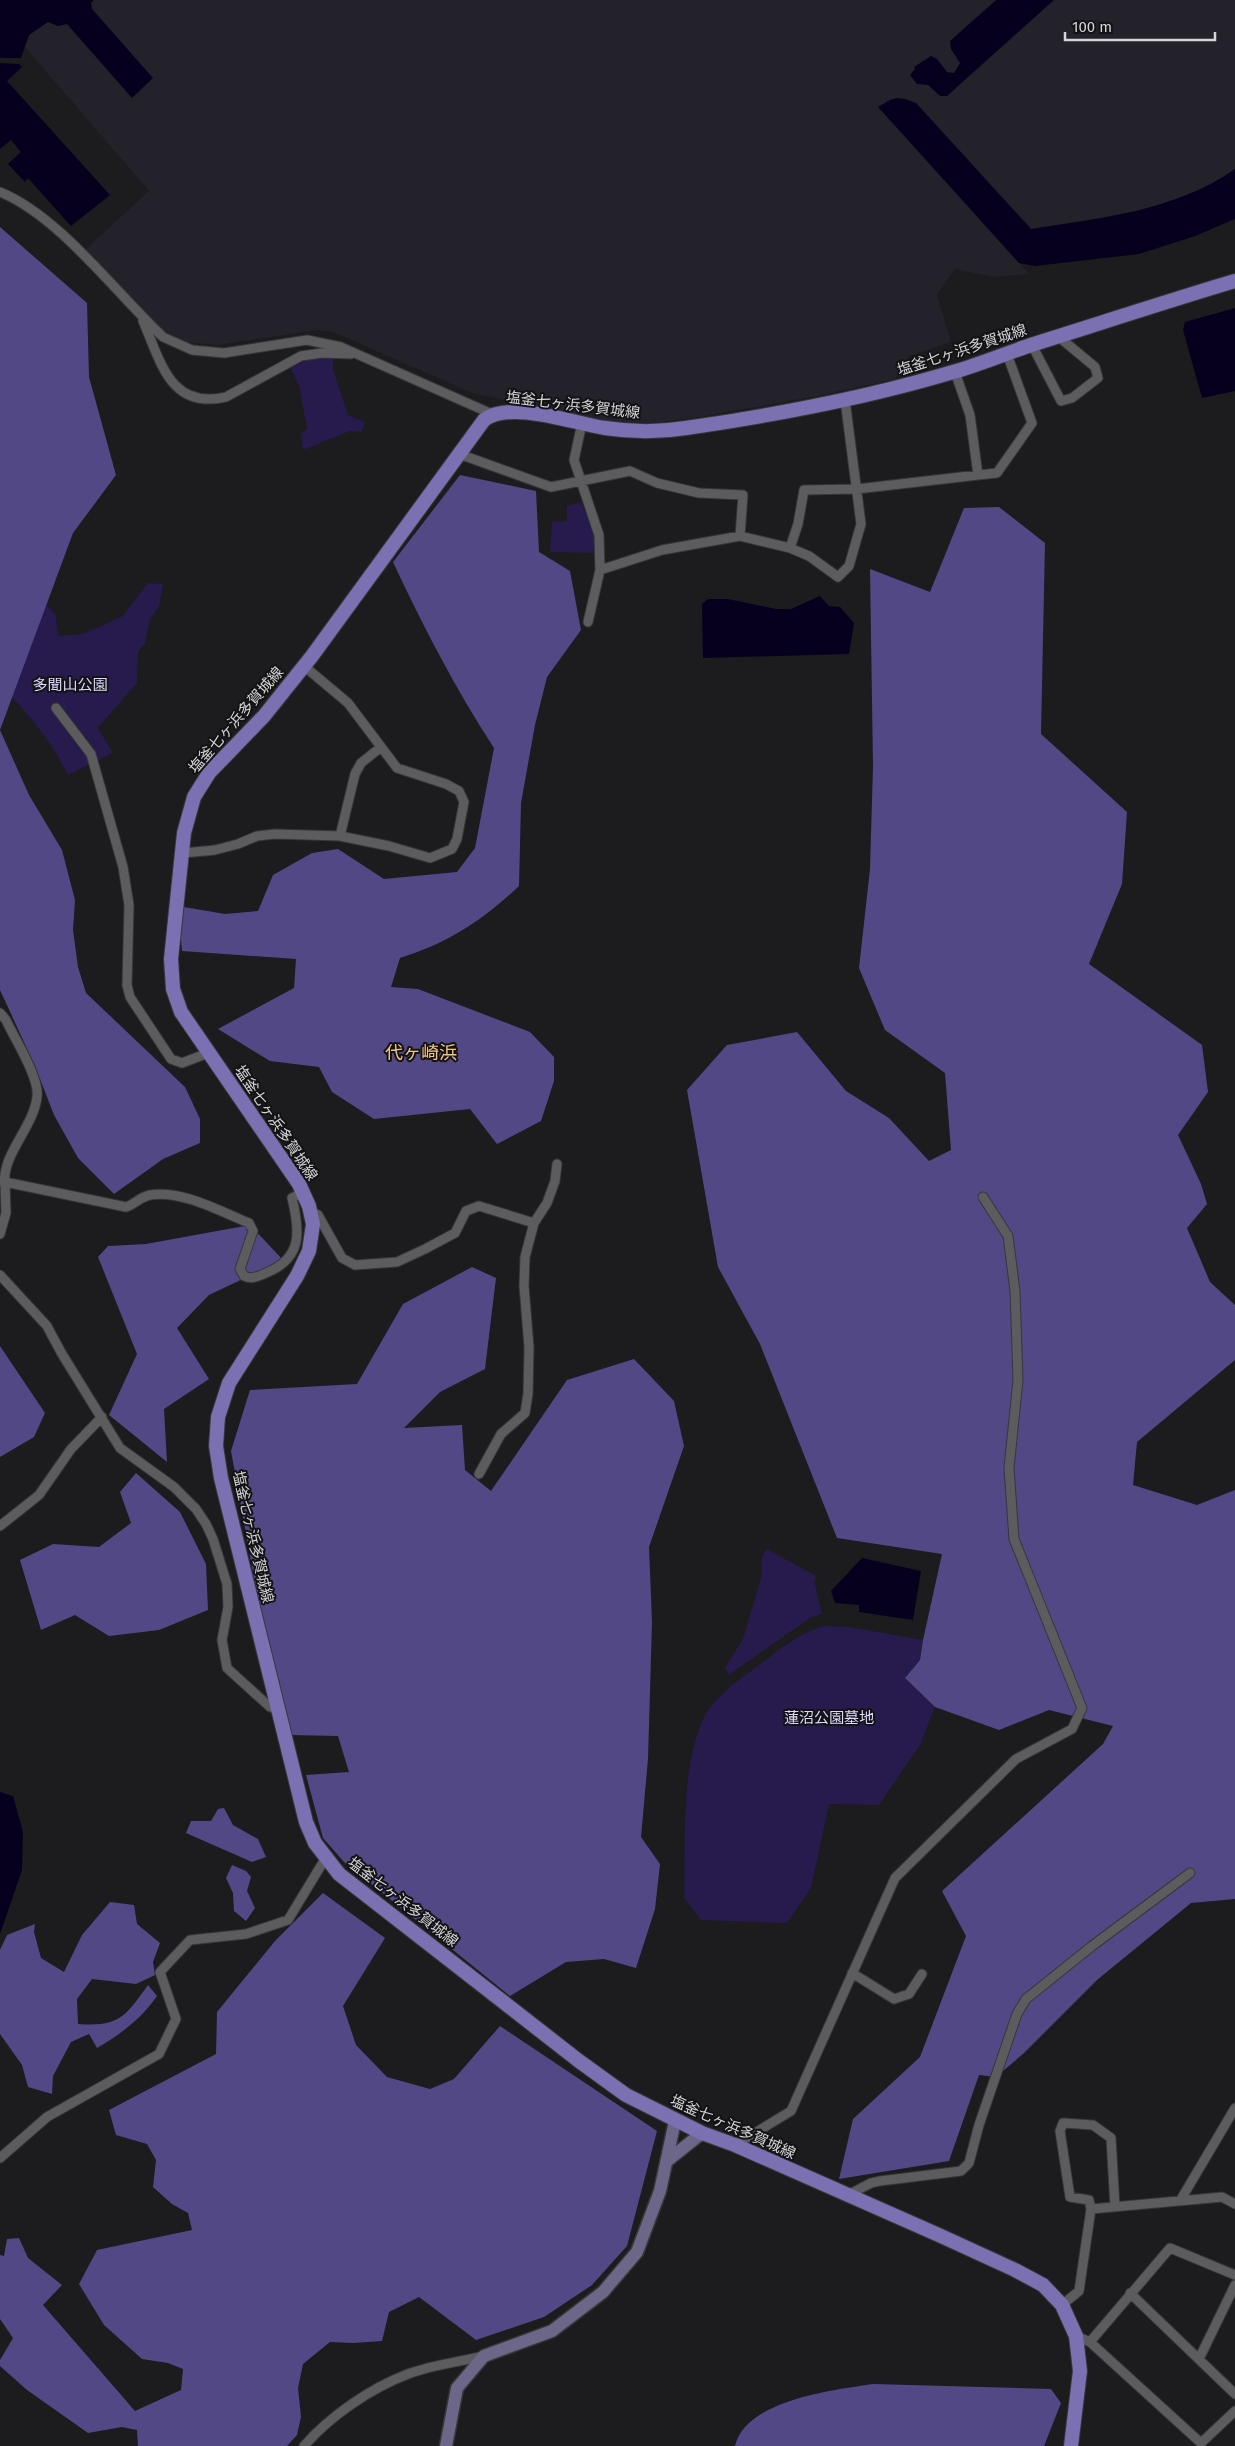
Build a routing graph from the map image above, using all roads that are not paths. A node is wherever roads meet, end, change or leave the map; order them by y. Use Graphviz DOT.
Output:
graph roads {
  1 [pos="0,192"];
  2 [pos="1235,282"];
  3 [pos="140,316"];
  4 [pos="1059,337"];
  5 [pos="1032,345"];
  6 [pos="1007,354"];
  7 [pos="359,355"];
  8 [pos="955,372"];
  9 [pos="845,400"];
  10 [pos="492,414"];
  11 [pos="582,423"];
  12 [pos="459,454"];
  13 [pos="978,475"];
  14 [pos="580,481"];
  15 [pos="857,489"];
  16 [pos="740,536"];
  17 [pos="790,548"];
  18 [pos="600,570"];
  19 [pos="588,622"];
  20 [pos="304,666"];
  21 [pos="56,708"];
  22 [pos="380,747"];
  23 [pos="340,836"];
  24 [pos="183,853"];
  25 [pos="2,1018"];
  26 [pos="208,1054"];
  27 [pos="557,1164"];
  28 [pos="2,1182"];
  29 [pos="304,1192"];
  30 [pos="983,1197"];
  31 [pos="310,1212"];
  32 [pos="534,1222"];
  33 [pos="0,1234"];
  34 [pos="0,1275"];
  35 [pos="102,1416"];
  36 [pos="479,1474"];
  37 [pos="0,1526"];
  38 [pos="277,1708"];
  39 [pos="325,1859"];
  40 [pos="1190,1873"];
  41 [pos="852,1973"];
  42 [pos="922,1974"];
  43 [pos="1235,2108"];
  44 [pos="675,2120"];
  45 [pos="702,2133"];
  46 [pos="735,2146"];
  47 [pos="0,2158"];
  48 [pos="668,2161"];
  49 [pos="848,2195"];
  50 [pos="1180,2201"];
  51 [pos="1234,2201"];
  52 [pos="1115,2207"];
  53 [pos="1091,2209"];
  54 [pos="1235,2275"];
  55 [pos="1235,2285"];
  56 [pos="1130,2293"];
  57 [pos="1062,2305"];
  58 [pos="1076,2336"];
  59 [pos="1090,2342"];
  60 [pos="484,2356"];
  61 [pos="1198,2359"];
  62 [pos="1235,2394"];
  63 [pos="1235,2411"];
  64 [pos="304,2446"];
  65 [pos="446,2446"];
  66 [pos="1071,2446"];
  1 -- 3 [label="street"];
  2 -- 4 [label="main road, 塩釜七ヶ浜多賀城線"];
  3 -- 7 [label="street"];
  3 -- 7 [label="street"];
  4 -- 5 [label="main road, 塩釜七ヶ浜多賀城線"];
  4 -- 5 [label="street"];
  5 -- 6 [label="main road, 塩釜七ヶ浜多賀城線"];
  6 -- 8 [label="main road, 塩釜七ヶ浜多賀城線"];
  6 -- 13 [label="street"];
  7 -- 10 [label="street"];
  8 -- 9 [label="main road, 塩釜七ヶ浜多賀城線"];
  8 -- 13 [label="street"];
  9 -- 11 [label="main road, 塩釜七ヶ浜多賀城線"];
  9 -- 15 [label="street"];
  10 -- 11 [label="main road, 塩釜七ヶ浜多賀城線"];
  10 -- 12 [label="main road, 塩釜七ヶ浜多賀城線"];
  11 -- 14 [label="street"];
  12 -- 14 [label="street"];
  12 -- 20 [label="main road, 塩釜七ヶ浜多賀城線"];
  13 -- 15 [label="street"];
  14 -- 16 [label="street"];
  14 -- 18 [label="street"];
  15 -- 17 [label="street"];
  15 -- 17 [label="street"];
  16 -- 17 [label="street"];
  16 -- 18 [label="street"];
  18 -- 19 [label="street"];
  20 -- 22 [label="street"];
  20 -- 24 [label="main road, 塩釜七ヶ浜多賀城線"];
  21 -- 26 [label="street"];
  22 -- 23 [label="street"];
  22 -- 23 [label="street"];
  23 -- 24 [label="street"];
  24 -- 26 [label="main road, 塩釜七ヶ浜多賀城線"];
  25 -- 28 [label="street"];
  26 -- 29 [label="main road, 塩釜七ヶ浜多賀城線"];
  27 -- 32 [label="street"];
  28 -- 29 [label="street"];
  28 -- 33 [label="street"];
  29 -- 31 [label="main road, 塩釜七ヶ浜多賀城線"];
  30 -- 41 [label="street"];
  31 -- 32 [label="street"];
  31 -- 38 [label="main road, 塩釜七ヶ浜多賀城線"];
  32 -- 36 [label="street"];
  34 -- 35 [label="street"];
  35 -- 37 [label="street"];
  35 -- 38 [label="street"];
  38 -- 39 [label="main road, 塩釜七ヶ浜多賀城線"];
  39 -- 44 [label="main road, 塩釜七ヶ浜多賀城線"];
  39 -- 47 [label="street"];
  40 -- 49 [label="street"];
  41 -- 42 [label="street"];
  41 -- 46 [label="street"];
  43 -- 50 [label="street"];
  44 -- 45 [label="main road, 塩釜七ヶ浜多賀城線"];
  44 -- 48 [label="street"];
  45 -- 46 [label="main road, 塩釜七ヶ浜多賀城線"];
  45 -- 48 [label="street"];
  46 -- 49 [label="main road, 塩釜七ヶ浜多賀城線"];
  48 -- 60 [label="street"];
  49 -- 57 [label="main road, 塩釜七ヶ浜多賀城線"];
  50 -- 51 [label="street"];
  50 -- 52 [label="street"];
  52 -- 53 [label="street"];
  52 -- 53 [label="street"];
  53 -- 57 [label="street"];
  54 -- 56 [label="street"];
  55 -- 61 [label="street"];
  56 -- 59 [label="street"];
  56 -- 61 [label="street"];
  57 -- 58 [label="main road, 塩釜七ヶ浜多賀城線"];
  58 -- 59 [label="street"];
  58 -- 66 [label="main road, 塩釜七ヶ浜多賀城線"];
  59 -- 63 [label="street"];
  60 -- 64 [label="street"];
  60 -- 65 [label="street"];
  61 -- 62 [label="street"];
}
